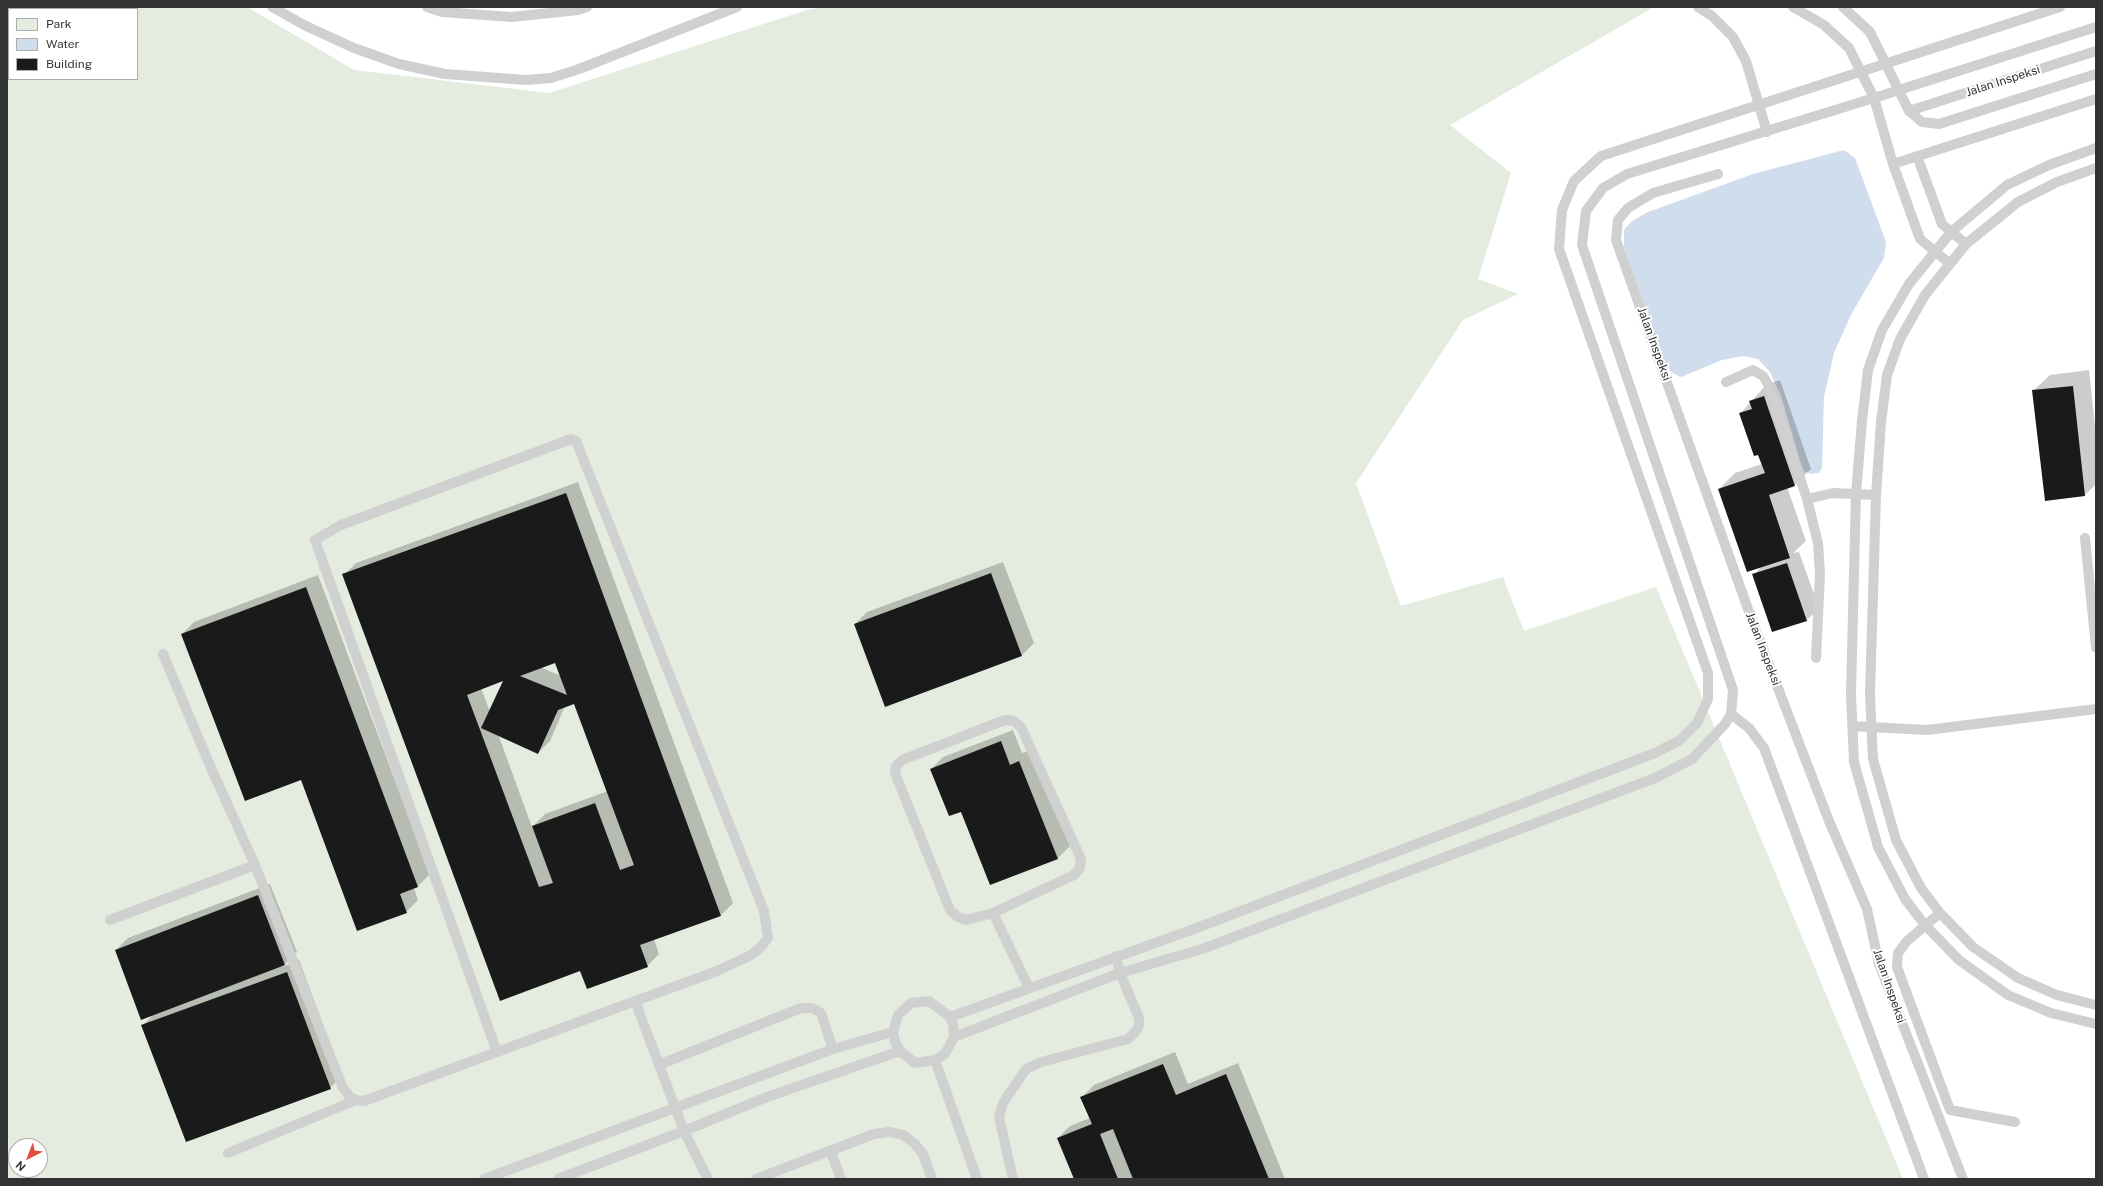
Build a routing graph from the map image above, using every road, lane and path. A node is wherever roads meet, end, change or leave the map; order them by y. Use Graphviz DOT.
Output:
graph roads {
  1 [pos="272,7"];
  2 [pos="427,7"];
  3 [pos="587,7"];
  4 [pos="737,7"];
  5 [pos="1698,7"];
  6 [pos="1793,7"];
  7 [pos="1843,7"];
  8 [pos="2060,7"];
  9 [pos="2096,27"];
  10 [pos="2096,51"];
  11 [pos="1886,63"];
  12 [pos="1861,71"];
  13 [pos="2096,74"];
  14 [pos="1899,90"];
  15 [pos="1874,98"];
  16 [pos="2096,99"];
  17 [pos="1760,103"];
  18 [pos="1909,111"];
  19 [pos="1767,132"];
  20 [pos="2096,148"];
  21 [pos="1917,156"];
  22 [pos="1893,164"];
  23 [pos="2096,168"];
  24 [pos="1718,174"];
  25 [pos="1951,232"];
  26 [pos="1966,244"];
  27 [pos="1934,251"];
  28 [pos="1949,264"];
  29 [pos="1726,382"];
  30 [pos="1856,493"];
  31 [pos="1876,495"];
  32 [pos="1806,499"];
  33 [pos="2085,538"];
  34 [pos="2096,648"];
  35 [pos="164,654"];
  36 [pos="1816,658"];
  37 [pos="2096,709"];
  38 [pos="1730,714"];
  39 [pos="1852,726"];
  40 [pos="1872,727"];
  41 [pos="256,865"];
  42 [pos="993,913"];
  43 [pos="1940,913"];
  44 [pos="110,920"];
  45 [pos="1925,925"];
  46 [pos="1116,956"];
  47 [pos="1120,974"];
  48 [pos="1029,988"];
  49 [pos="635,1001"];
  50 [pos="2096,1005"];
  51 [pos="950,1017"];
  52 [pos="2096,1024"];
  53 [pos="893,1032"];
  54 [pos="954,1037"];
  55 [pos="833,1049"];
  56 [pos="900,1051"];
  57 [pos="497,1052"];
  58 [pos="935,1060"];
  59 [pos="661,1064"];
  60 [pos="356,1100"];
  61 [pos="676,1108"];
  62 [pos="2015,1122"];
  63 [pos="684,1131"];
  64 [pos="831,1152"];
  65 [pos="228,1153"];
  66 [pos="484,1179"];
  67 [pos="558,1179"];
  68 [pos="708,1179"];
  69 [pos="756,1179"];
  70 [pos="841,1179"];
  71 [pos="932,1179"];
  72 [pos="977,1179"];
  73 [pos="1013,1179"];
  74 [pos="1924,1179"];
  75 [pos="1963,1179"];
  1 -- 4 [label="lane"];
  2 -- 3 [label="lane"];
  5 -- 17 [label="lane"];
  6 -- 12 [label="lane"];
  7 -- 11 [label="lane"];
  8 -- 11 [label="lane"];
  9 -- 14 [label="lane"];
  10 -- 18 [label="lane, Jalan Inspeksi"];
  11 -- 12 [label="lane"];
  11 -- 14 [label="lane"];
  12 -- 15 [label="lane"];
  12 -- 17 [label="lane"];
  13 -- 18 [label="lane"];
  14 -- 15 [label="lane"];
  14 -- 18 [label="lane"];
  15 -- 19 [label="lane"];
  15 -- 22 [label="lane"];
  16 -- 21 [label="lane"];
  17 -- 19 [label="lane"];
  17 -- 46 [label="lane"];
  19 -- 38 [label="lane"];
  20 -- 25 [label="lane"];
  21 -- 22 [label="lane"];
  21 -- 25 [label="lane"];
  22 -- 27 [label="lane"];
  23 -- 26 [label="lane"];
  24 -- 75 [label="lane, Jalan Inspeksi"];
  25 -- 26 [label="lane"];
  25 -- 27 [label="lane"];
  26 -- 28 [label="lane"];
  27 -- 28 [label="lane"];
  27 -- 30 [label="lane"];
  28 -- 31 [label="lane"];
  29 -- 32 [label="lane"];
  30 -- 31 [label="lane"];
  30 -- 32 [label="lane"];
  30 -- 39 [label="lane"];
  31 -- 40 [label="lane"];
  32 -- 36 [label="lane"];
  33 -- 34 [label="lane"];
  35 -- 41 [label="lane"];
  37 -- 40 [label="lane"];
  38 -- 47 [label="lane"];
  38 -- 74 [label="lane"];
  39 -- 40 [label="lane"];
  39 -- 45 [label="lane"];
  40 -- 43 [label="lane"];
  41 -- 44 [label="lane"];
  41 -- 60 [label="lane"];
  42 -- 42 [label="lane"];
  42 -- 48 [label="lane"];
  43 -- 45 [label="lane"];
  43 -- 50 [label="lane"];
  45 -- 52 [label="lane"];
  45 -- 62 [label="lane"];
  46 -- 47 [label="lane"];
  46 -- 48 [label="lane"];
  47 -- 54 [label="lane"];
  47 -- 73 [label="lane"];
  48 -- 51 [label="lane"];
  49 -- 57 [label="lane"];
  49 -- 57 [label="lane"];
  49 -- 59 [label="lane"];
  51 -- 53 [label="lane"];
  51 -- 54 [label="lane"];
  53 -- 55 [label="lane"];
  53 -- 56 [label="lane"];
  54 -- 58 [label="lane"];
  55 -- 59 [label="lane"];
  55 -- 61 [label="lane"];
  56 -- 58 [label="lane"];
  56 -- 63 [label="lane"];
  57 -- 60 [label="lane"];
  58 -- 72 [label="lane"];
  59 -- 61 [label="lane"];
  60 -- 65 [label="lane"];
  61 -- 63 [label="lane"];
  61 -- 66 [label="lane"];
  63 -- 67 [label="lane"];
  63 -- 68 [label="lane"];
  64 -- 69 [label="lane"];
  64 -- 70 [label="lane"];
  64 -- 71 [label="lane"];
}
